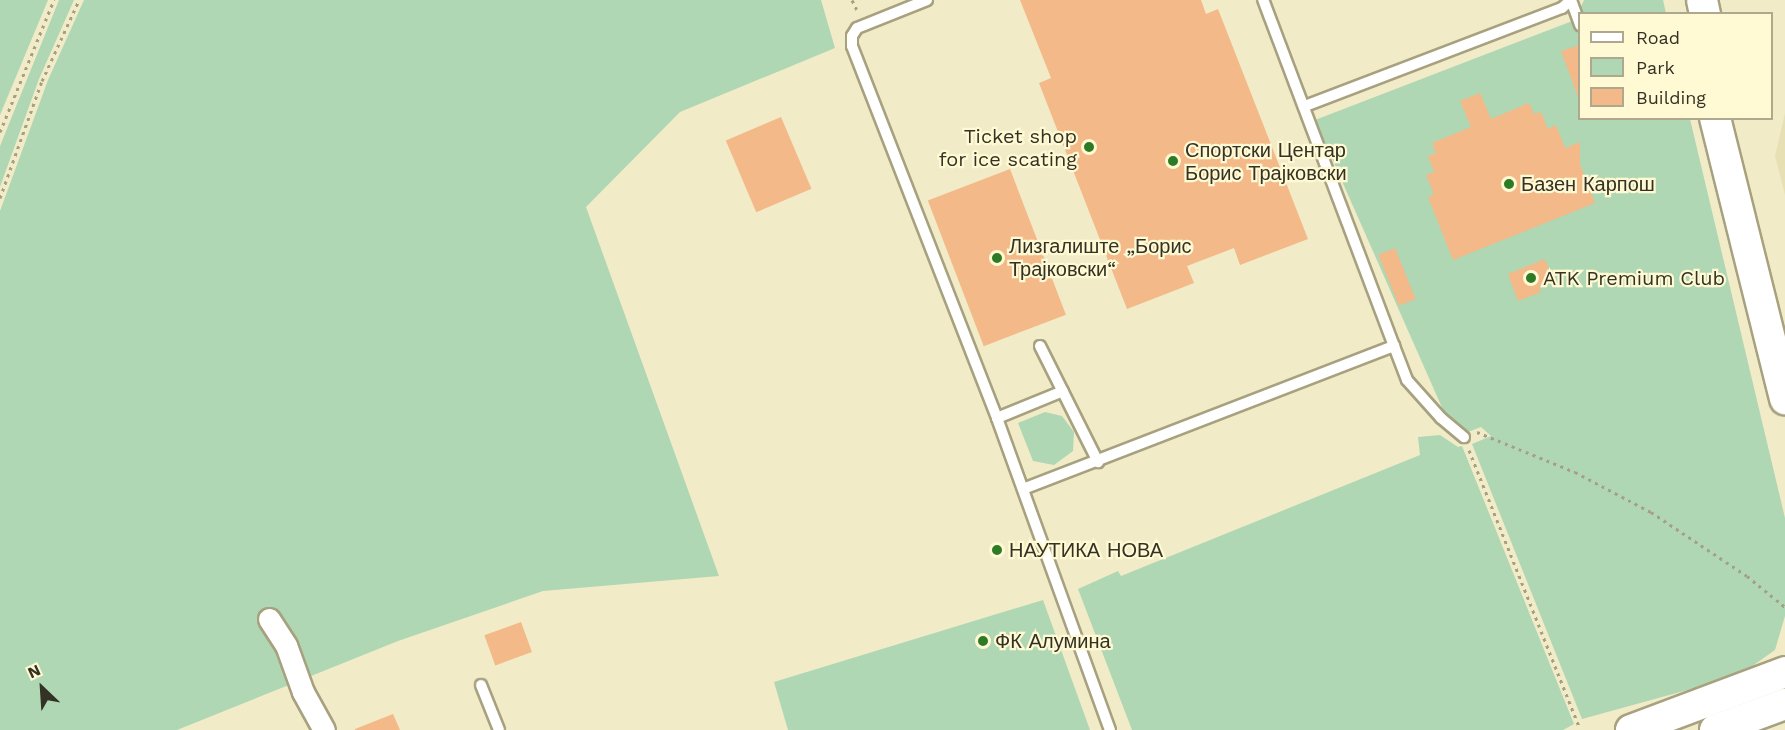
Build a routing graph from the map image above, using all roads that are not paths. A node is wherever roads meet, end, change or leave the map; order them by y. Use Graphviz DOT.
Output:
graph roads {
  1 [pos="927,0"];
  2 [pos="1263,0"];
  3 [pos="1571,0"];
  4 [pos="1578,19"];
  5 [pos="1305,106"];
  6 [pos="1715,120"];
  7 [pos="1734,120"];
  8 [pos="1785,313"];
  9 [pos="1040,346"];
  10 [pos="1394,346"];
  11 [pos="1063,391"];
  12 [pos="1785,399"];
  13 [pos="997,418"];
  14 [pos="1464,437"];
  15 [pos="1098,462"];
  16 [pos="1023,489"];
  17 [pos="269,619"];
  18 [pos="1785,659"];
  19 [pos="1785,672"];
  20 [pos="481,685"];
  21 [pos="1739,689"];
  22 [pos="1785,704"];
  23 [pos="1785,715"];
  24 [pos="1750,717"];
  25 [pos="324,730"];
  26 [pos="499,730"];
  27 [pos="1110,730"];
  28 [pos="1631,730"];
  29 [pos="1715,730"];
  1 -- 13 [label="lane"];
  2 -- 5 [label="lane"];
  3 -- 4 [label="lane"];
  3 -- 5 [label="lane"];
  5 -- 10 [label="lane"];
  6 -- 12 [label="street"];
  7 -- 8 [label="street"];
  9 -- 11 [label="lane"];
  10 -- 14 [label="lane"];
  10 -- 15 [label="lane"];
  11 -- 13 [label="lane"];
  11 -- 15 [label="lane"];
  13 -- 16 [label="lane"];
  15 -- 16 [label="lane"];
  16 -- 27 [label="lane"];
  17 -- 25 [label="street"];
  18 -- 21 [label="street"];
  19 -- 21 [label="street"];
  20 -- 26 [label="lane"];
  21 -- 28 [label="street"];
  22 -- 24 [label="street"];
  23 -- 24 [label="street"];
  24 -- 29 [label="street"];
}
